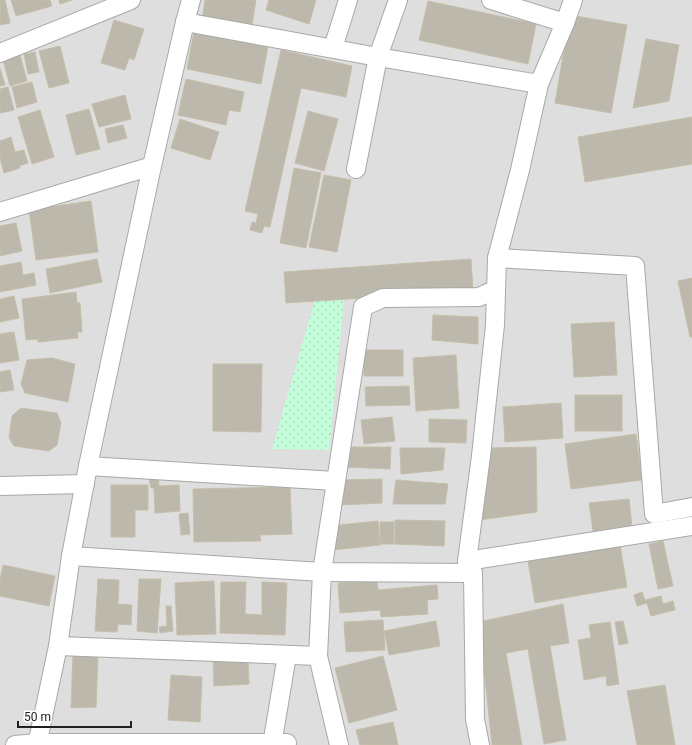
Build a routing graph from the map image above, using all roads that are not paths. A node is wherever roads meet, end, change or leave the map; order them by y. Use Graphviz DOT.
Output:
graph roads {
  1 [pos="131,0"];
  2 [pos="191,0"];
  3 [pos="348,0"];
  4 [pos="398,0"];
  5 [pos="491,0"];
  6 [pos="573,0"];
  7 [pos="185,22"];
  8 [pos="565,23"];
  9 [pos="333,48"];
  10 [pos="0,53"];
  11 [pos="378,57"];
  12 [pos="539,84"];
  13 [pos="152,166"];
  14 [pos="356,169"];
  15 [pos="0,212"];
  16 [pos="497,258"];
  17 [pos="496,290"];
  18 [pos="88,466"];
  19 [pos="335,481"];
  20 [pos="85,484"];
  21 [pos="0,486"];
  22 [pos="692,508"];
  23 [pos="692,526"];
  24 [pos="71,556"];
  25 [pos="470,567"];
  26 [pos="322,572"];
  27 [pos="58,646"];
  28 [pos="287,655"];
  29 [pos="318,656"];
  30 [pos="37,744"];
  31 [pos="277,744"];
  32 [pos="15,745"];
  33 [pos="339,745"];
  34 [pos="480,745"];
  1 -- 10 [label="street"];
  2 -- 7 [label="street"];
  3 -- 9 [label="street"];
  4 -- 11 [label="street"];
  5 -- 8 [label="street"];
  6 -- 8 [label="street"];
  7 -- 9 [label="street"];
  7 -- 13 [label="street"];
  8 -- 12 [label="street"];
  9 -- 11 [label="street"];
  11 -- 12 [label="street"];
  11 -- 14 [label="street"];
  12 -- 16 [label="street"];
  13 -- 15 [label="street"];
  13 -- 18 [label="street"];
  16 -- 17 [label="street"];
  16 -- 22 [label="street"];
  17 -- 19 [label="street"];
  17 -- 25 [label="street"];
  18 -- 19 [label="street"];
  18 -- 20 [label="street"];
  19 -- 26 [label="street"];
  20 -- 21 [label="street"];
  20 -- 24 [label="street"];
  23 -- 25 [label="street"];
  24 -- 26 [label="street"];
  24 -- 27 [label="street"];
  25 -- 26 [label="street"];
  25 -- 34 [label="street"];
  26 -- 29 [label="street"];
  27 -- 28 [label="street"];
  27 -- 30 [label="street"];
  28 -- 29 [label="street"];
  28 -- 31 [label="street"];
  29 -- 33 [label="street"];
  30 -- 31 [label="street"];
  30 -- 32 [label="street"];
}
